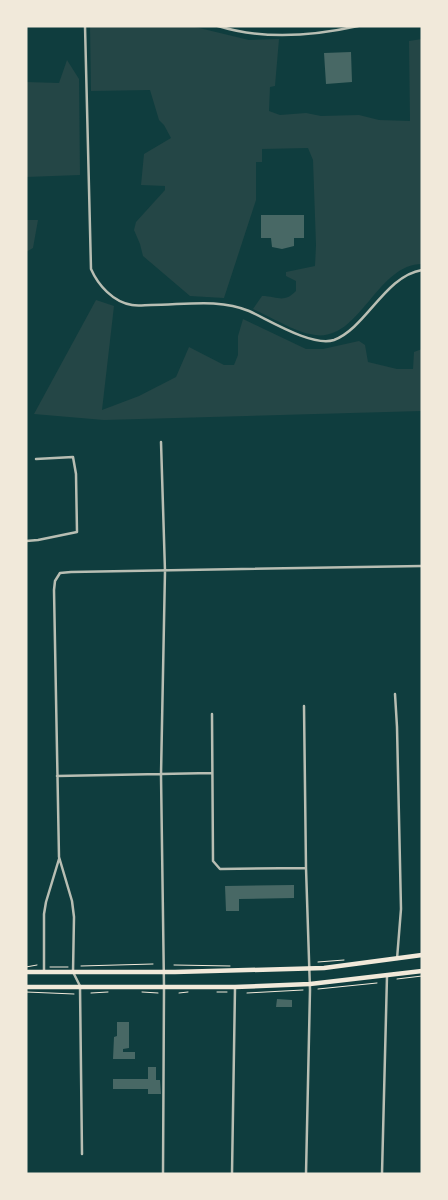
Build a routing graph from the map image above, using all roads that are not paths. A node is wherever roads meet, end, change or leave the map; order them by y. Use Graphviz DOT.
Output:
graph roads {
  1 [pos="85,26"];
  2 [pos="218,26"];
  3 [pos="358,26"];
  4 [pos="422,270"];
  5 [pos="161,442"];
  6 [pos="36,459"];
  7 [pos="26,541"];
  8 [pos="422,566"];
  9 [pos="165,571"];
  10 [pos="395,694"];
  11 [pos="304,706"];
  12 [pos="212,714"];
  13 [pos="212,773"];
  14 [pos="161,775"];
  15 [pos="57,776"];
  16 [pos="59,857"];
  17 [pos="306,868"];
  18 [pos="422,956"];
  19 [pos="397,960"];
  20 [pos="308,968"];
  21 [pos="422,971"];
  22 [pos="26,972"];
  23 [pos="44,972"];
  24 [pos="73,972"];
  25 [pos="164,972"];
  26 [pos="388,976"];
  27 [pos="310,984"];
  28 [pos="80,986"];
  29 [pos="26,987"];
  30 [pos="164,987"];
  31 [pos="235,987"];
  32 [pos="82,1154"];
  33 [pos="163,1174"];
  34 [pos="232,1174"];
  35 [pos="306,1174"];
  36 [pos="382,1174"];
  1 -- 4 [label="street"];
  2 -- 3 [label="street"];
  5 -- 9 [label="street"];
  6 -- 7 [label="street"];
  8 -- 9 [label="street"];
  9 -- 14 [label="street"];
  9 -- 15 [label="street"];
  10 -- 19 [label="street"];
  11 -- 17 [label="street"];
  12 -- 13 [label="street"];
  13 -- 14 [label="street"];
  13 -- 17 [label="street"];
  14 -- 15 [label="street"];
  14 -- 25 [label="street"];
  15 -- 16 [label="street"];
  16 -- 23 [label="street"];
  16 -- 24 [label="street"];
  17 -- 20 [label="street"];
  18 -- 19 [label="highway"];
  19 -- 20 [label="highway"];
  20 -- 25 [label="highway"];
  20 -- 27 [label="street"];
  21 -- 26 [label="highway"];
  22 -- 23 [label="highway"];
  23 -- 24 [label="highway"];
  24 -- 25 [label="highway"];
  24 -- 28 [label="street"];
  25 -- 30 [label="street"];
  26 -- 27 [label="highway"];
  26 -- 36 [label="street"];
  27 -- 31 [label="highway"];
  27 -- 35 [label="street"];
  28 -- 29 [label="highway"];
  28 -- 30 [label="highway"];
  28 -- 32 [label="street"];
  30 -- 31 [label="highway"];
  30 -- 33 [label="street"];
  31 -- 34 [label="street"];
}
